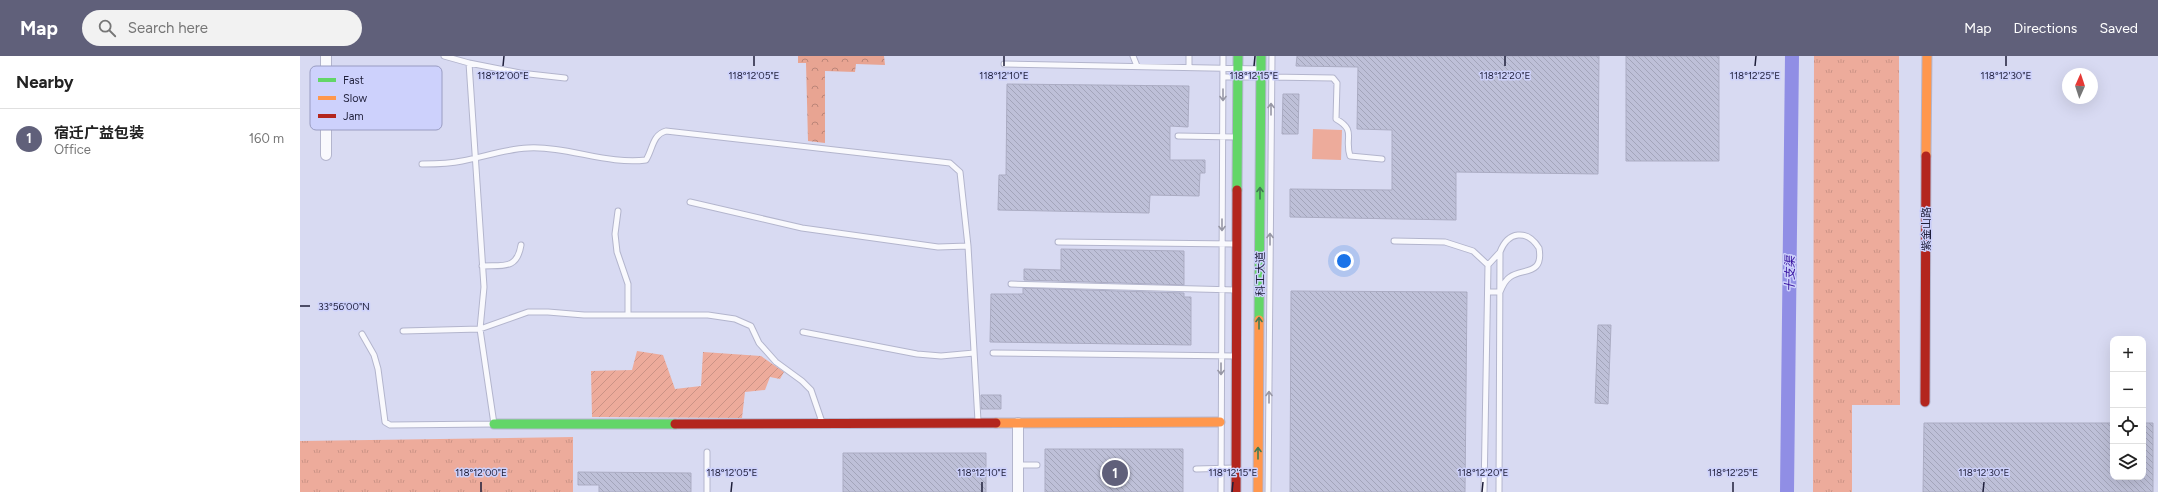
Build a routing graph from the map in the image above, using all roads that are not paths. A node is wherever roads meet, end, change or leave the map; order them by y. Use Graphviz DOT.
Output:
graph roads {
  1 [pos="444,56"];
  2 [pos="1133,56"];
  3 [pos="1189,56"];
  4 [pos="1223,56"];
  5 [pos="1238,56"];
  6 [pos="1261,56"];
  7 [pos="1272,56"];
  8 [pos="1927,56"];
  9 [pos="469,63"];
  10 [pos="1004,64"];
  11 [pos="1137,66"];
  12 [pos="1189,67"];
  13 [pos="1223,68"];
  14 [pos="1238,72"];
  15 [pos="1261,73"];
  16 [pos="1223,77"];
  17 [pos="1272,77"];
  18 [pos="565,78"];
  19 [pos="326,130"];
  20 [pos="1178,136"];
  21 [pos="1222,137"];
  22 [pos="1238,137"];
  23 [pos="326,154"];
  24 [pos="475,157"];
  25 [pos="1382,159"];
  26 [pos="422,164"];
  27 [pos="690,202"];
  28 [pos="618,211"];
  29 [pos="1394,241"];
  30 [pos="1058,242"];
  31 [pos="1222,244"];
  32 [pos="1238,244"];
  33 [pos="522,245"];
  34 [pos="968,246"];
  35 [pos="1500,252"];
  36 [pos="1488,265"];
  37 [pos="482,266"];
  38 [pos="1011,284"];
  39 [pos="1221,289"];
  40 [pos="1237,290"];
  41 [pos="1488,292"];
  42 [pos="1500,292"];
  43 [pos="628,315"];
  44 [pos="480,329"];
  45 [pos="403,331"];
  46 [pos="803,332"];
  47 [pos="362,334"];
  48 [pos="974,353"];
  49 [pos="993,353"];
  50 [pos="1221,356"];
  51 [pos="1237,356"];
  52 [pos="1925,402"];
  53 [pos="1220,422"];
  54 [pos="822,423"];
  55 [pos="978,423"];
  56 [pos="1018,423"];
  57 [pos="494,424"];
  58 [pos="707,452"];
  59 [pos="1018,465"];
  60 [pos="1037,465"];
  61 [pos="1221,468"];
  62 [pos="1236,468"];
  63 [pos="1196,469"];
  64 [pos="707,492"];
  65 [pos="1018,492"];
  66 [pos="1221,492"];
  67 [pos="1236,492"];
  68 [pos="1258,492"];
  69 [pos="1268,492"];
  70 [pos="1484,492"];
  71 [pos="1499,492"];
  1 -- 9 [label="lane"];
  2 -- 11 [label="lane"];
  3 -- 12 [label="lane"];
  4 -- 13 [label="lane"];
  5 -- 14 [label="street, 科工大道"];
  6 -- 15 [label="street, 科工大道"];
  7 -- 17 [label="lane"];
  8 -- 52 [label="street, 紫金山路"];
  9 -- 18 [label="lane"];
  9 -- 24 [label="lane"];
  10 -- 11 [label="lane"];
  11 -- 12 [label="lane"];
  12 -- 13 [label="lane"];
  13 -- 14 [label="lane"];
  13 -- 16 [label="lane"];
  14 -- 15 [label="lane"];
  14 -- 15 [label="lane"];
  14 -- 16 [label="lane"];
  14 -- 22 [label="street, 科工大道"];
  15 -- 17 [label="lane"];
  68 -- 15 [label="street, 科工大道, one-way"];
  16 -- 21 [label="lane, one-way"];
  17 -- 25 [label="lane"];
  69 -- 17 [label="lane, one-way"];
  19 -- 23 [label="street"];
  20 -- 21 [label="lane"];
  21 -- 22 [label="lane"];
  21 -- 31 [label="lane, one-way"];
  22 -- 32 [label="street, 科工大道"];
  24 -- 26 [label="lane"];
  24 -- 34 [label="lane"];
  24 -- 37 [label="lane"];
  27 -- 34 [label="lane"];
  28 -- 43 [label="lane"];
  29 -- 36 [label="lane"];
  30 -- 31 [label="lane"];
  31 -- 32 [label="lane"];
  31 -- 39 [label="lane"];
  32 -- 40 [label="street, 科工大道"];
  33 -- 37 [label="lane"];
  34 -- 48 [label="lane"];
  35 -- 36 [label="lane"];
  35 -- 42 [label="lane"];
  35 -- 42 [label="lane"];
  36 -- 41 [label="lane"];
  37 -- 44 [label="lane"];
  38 -- 39 [label="lane"];
  39 -- 40 [label="lane"];
  39 -- 50 [label="lane"];
  40 -- 51 [label="street, 科工大道"];
  41 -- 42 [label="lane"];
  41 -- 70 [label="lane"];
  42 -- 71 [label="lane"];
  43 -- 44 [label="lane"];
  43 -- 54 [label="lane"];
  44 -- 45 [label="lane"];
  44 -- 57 [label="lane"];
  46 -- 48 [label="lane"];
  47 -- 57 [label="lane"];
  48 -- 55 [label="lane"];
  49 -- 50 [label="lane"];
  50 -- 51 [label="lane"];
  50 -- 53 [label="lane, one-way"];
  51 -- 62 [label="street, 科工大道"];
  53 -- 56 [label="street"];
  53 -- 61 [label="lane"];
  54 -- 55 [label="street"];
  54 -- 57 [label="street"];
  55 -- 56 [label="street"];
  56 -- 59 [label="street"];
  58 -- 64 [label="lane"];
  59 -- 60 [label="lane"];
  59 -- 65 [label="street"];
  61 -- 62 [label="lane"];
  61 -- 63 [label="lane"];
  61 -- 66 [label="lane"];
  62 -- 67 [label="street, 科工大道"];
}
